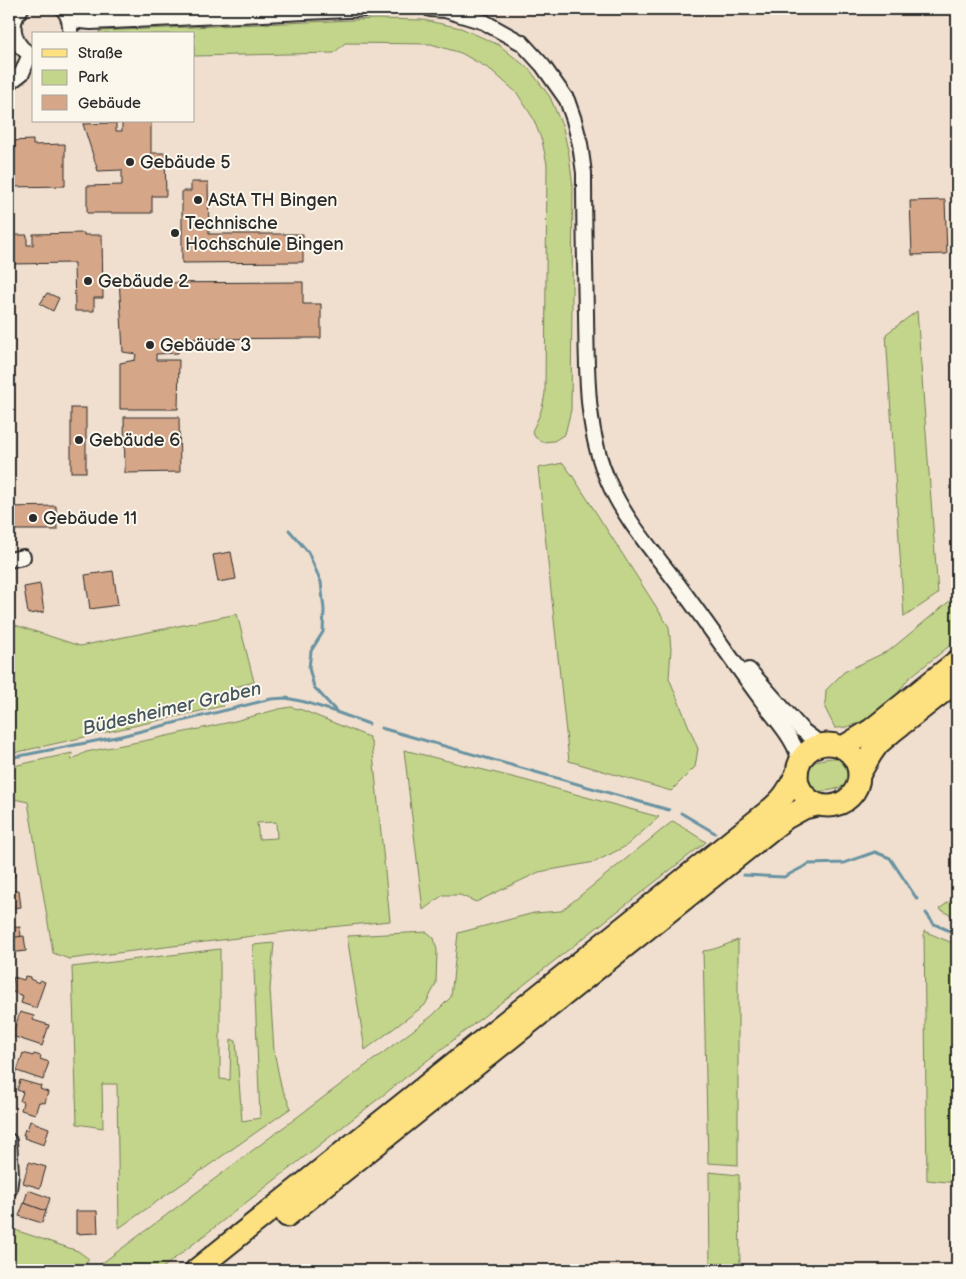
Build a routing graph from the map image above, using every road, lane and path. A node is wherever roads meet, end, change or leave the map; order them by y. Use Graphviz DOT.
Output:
graph roads {
  1 [pos="368,9"];
  2 [pos="430,9"];
  3 [pos="15,16"];
  4 [pos="67,21"];
  5 [pos="32,54"];
  6 [pos="9,83"];
  7 [pos="23,557"];
  8 [pos="9,560"];
  9 [pos="710,627"];
  10 [pos="957,661"];
  11 [pos="957,681"];
  12 [pos="833,746"];
  13 [pos="798,768"];
  14 [pos="860,773"];
  15 [pos="817,804"];
  16 [pos="9,1141"];
  17 [pos="9,1190"];
  18 [pos="196,1270"];
  19 [pos="220,1270"];
  1 -- 4 [label="street"];
  2 -- 9 [label="street"];
  3 -- 5 [label="street"];
  5 -- 6 [label="street"];
  7 -- 8 [label="street"];
  9 -- 12 [label="street"];
  9 -- 13 [label="street"];
  10 -- 12 [label="main road"];
  11 -- 14 [label="main road"];
  12 -- 13 [label="main road"];
  12 -- 14 [label="main road"];
  13 -- 15 [label="main road"];
  13 -- 18 [label="main road"];
  14 -- 15 [label="main road"];
  15 -- 19 [label="main road"];
  16 -- 17 [label="street"];
}
